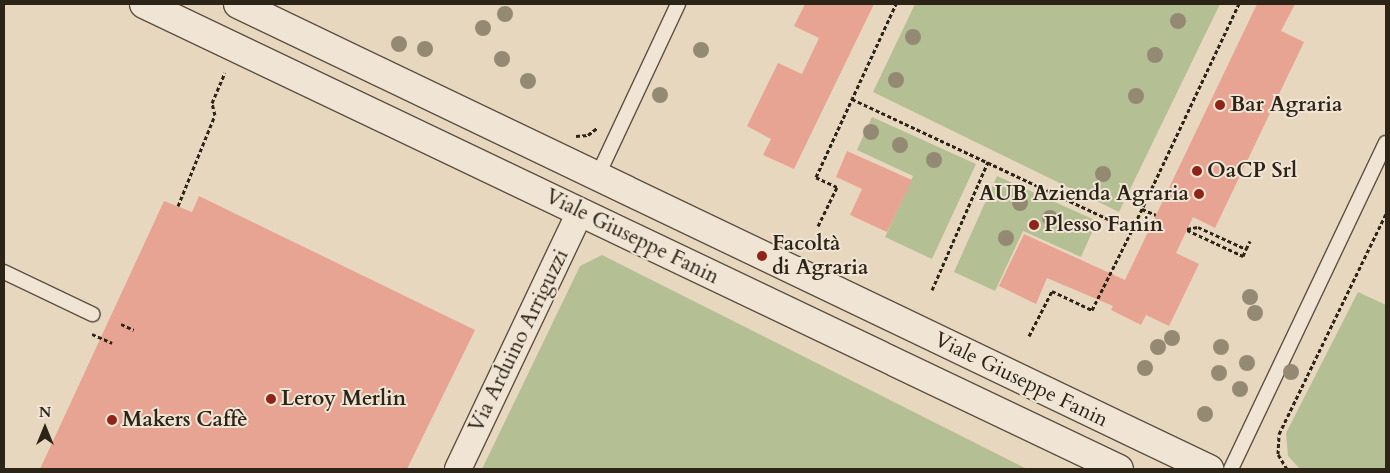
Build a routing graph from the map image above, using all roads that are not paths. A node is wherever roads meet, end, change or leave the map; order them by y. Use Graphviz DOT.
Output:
graph roads {
  1 [pos="144,4"];
  2 [pos="238,4"];
  3 [pos="678,4"];
  4 [pos="1386,143"];
  5 [pos="597,177"];
  6 [pos="580,212"];
  7 [pos="4,272"];
  8 [pos="92,314"];
  9 [pos="458,469"];
  10 [pos="1119,469"];
  11 [pos="1209,469"];
  12 [pos="1231,469"];
  1 -- 6 [label="main road, Viale Giuseppe Fanin"];
  2 -- 5 [label="main road, Viale Giuseppe Fanin"];
  3 -- 5 [label="lane"];
  4 -- 12 [label="lane"];
  5 -- 11 [label="main road, Viale Giuseppe Fanin"];
  6 -- 9 [label="street, Via Arduino Arriguzzi"];
  6 -- 10 [label="main road, Viale Giuseppe Fanin"];
  7 -- 8 [label="lane"];
}
